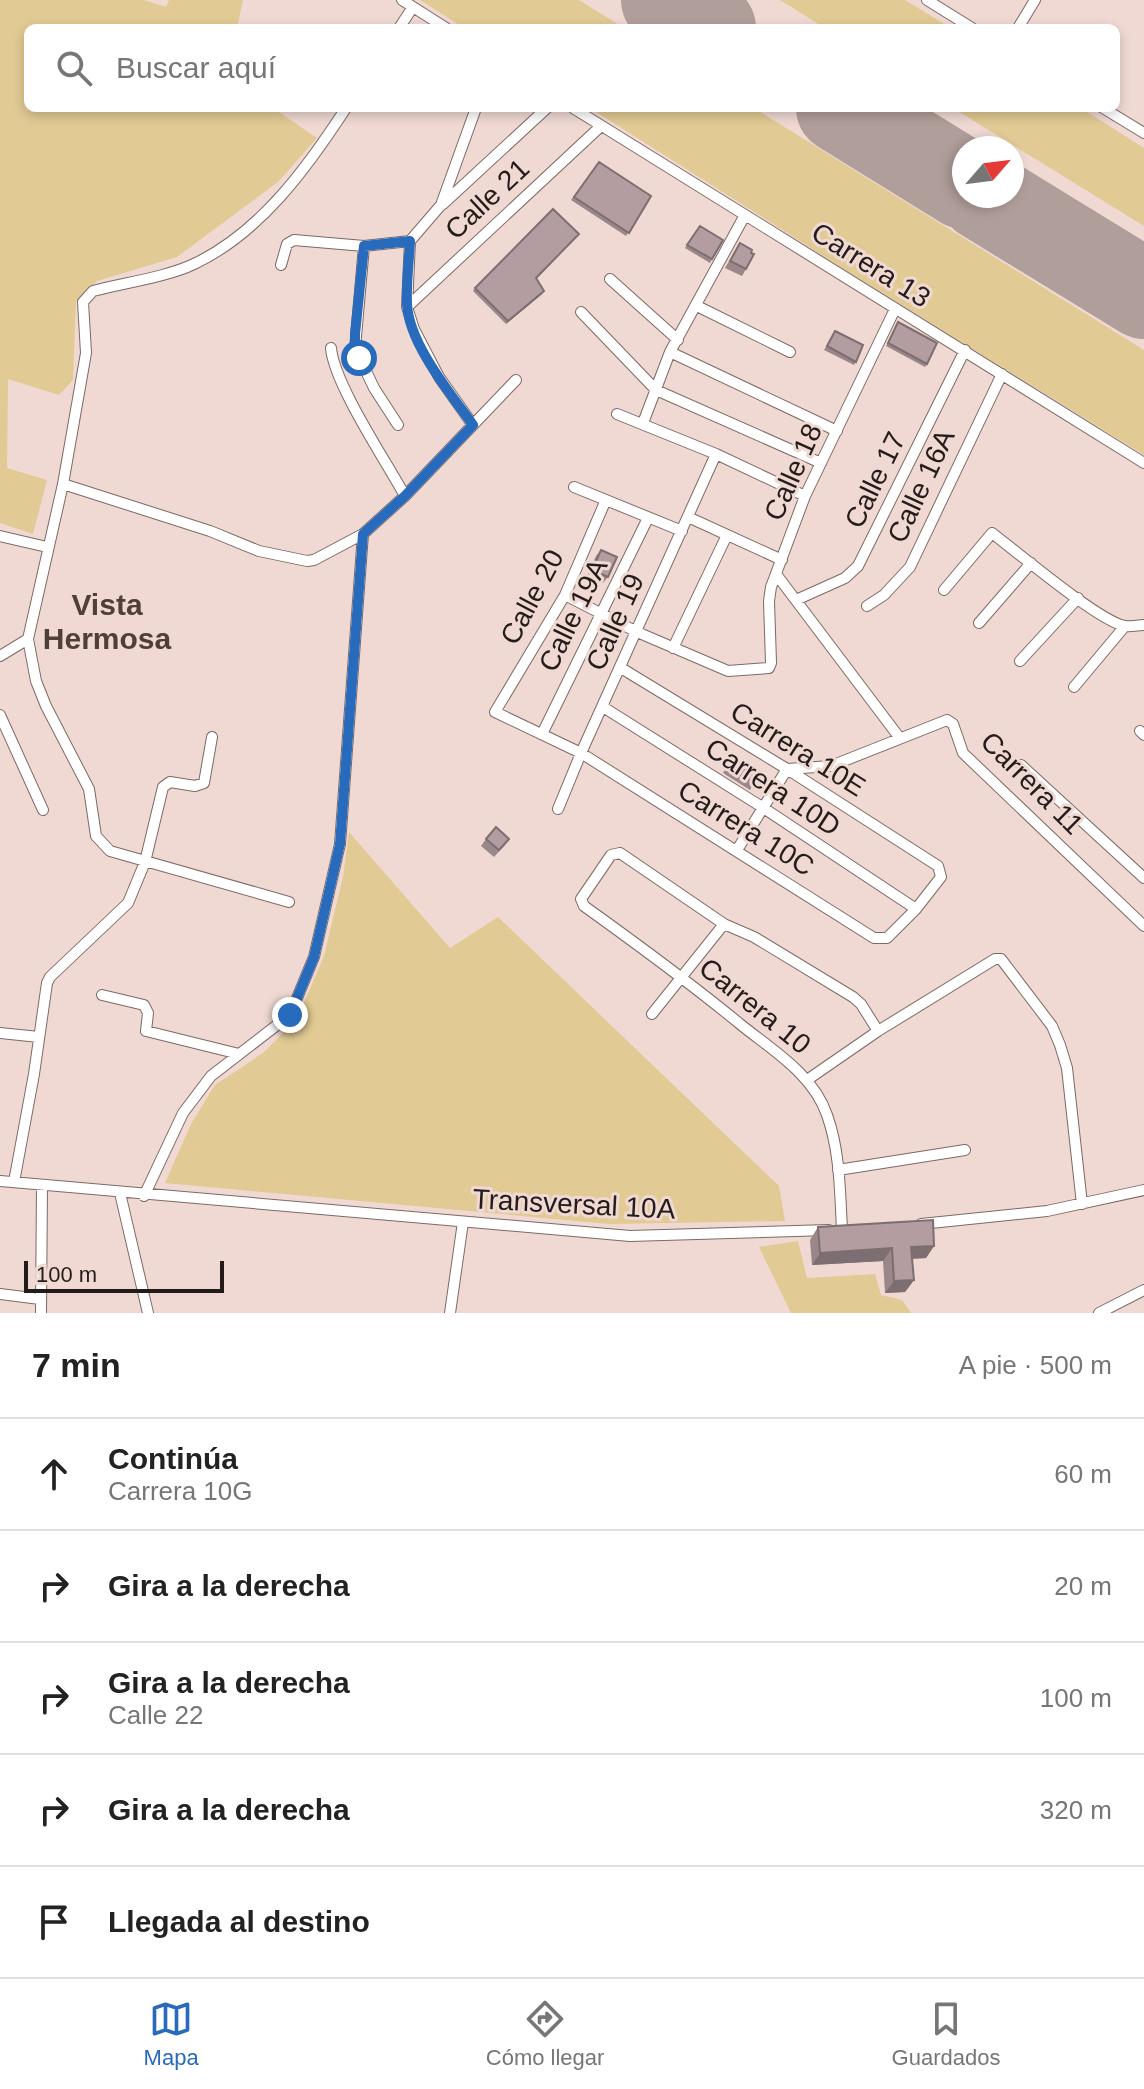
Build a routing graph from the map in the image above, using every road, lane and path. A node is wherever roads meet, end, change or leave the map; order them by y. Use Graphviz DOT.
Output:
graph roads {
  1 [pos="402,0"];
  2 [pos="927,0"];
  3 [pos="1035,0"];
  4 [pos="413,7"];
  5 [pos="402,24"];
  6 [pos="440,24"];
  7 [pos="966,24"];
  8 [pos="1020,24"];
  9 [pos="343,112"];
  10 [pos="475,112"];
  11 [pos="543,112"];
  12 [pos="579,112"];
  13 [pos="1110,112"];
  14 [pos="601,126"];
  15 [pos="1144,133"];
  16 [pos="441,205"];
  17 [pos="745,215"];
  18 [pos="410,241"];
  19 [pos="364,246"];
  20 [pos="281,265"];
  21 [pos="610,279"];
  22 [pos="697,306"];
  23 [pos="407,307"];
  24 [pos="895,309"];
  25 [pos="581,312"];
  26 [pos="678,340"];
  27 [pos="331,348"];
  28 [pos="965,350"];
  29 [pos="670,352"];
  30 [pos="790,352"];
  31 [pos="1002,374"];
  32 [pos="516,380"];
  33 [pos="656,390"];
  34 [pos="617,414"];
  35 [pos="643,423"];
  36 [pos="398,425"];
  37 [pos="473,425"];
  38 [pos="837,431"];
  39 [pos="716,454"];
  40 [pos="821,463"];
  41 [pos="1144,463"];
  42 [pos="63,484"];
  43 [pos="574,487"];
  44 [pos="405,496"];
  45 [pos="805,496"];
  46 [pos="605,502"];
  47 [pos="688,517"];
  48 [pos="648,518"];
  49 [pos="682,531"];
  50 [pos="363,534"];
  51 [pos="727,535"];
  52 [pos="0,536"];
  53 [pos="47,547"];
  54 [pos="782,560"];
  55 [pos="1031,563"];
  56 [pos="776,574"];
  57 [pos="944,590"];
  58 [pos="565,595"];
  59 [pos="1078,598"];
  60 [pos="796,600"];
  61 [pos="867,606"];
  62 [pos="600,613"];
  63 [pos="979,623"];
  64 [pos="1144,625"];
  65 [pos="1125,626"];
  66 [pos="637,632"];
  67 [pos="28,639"];
  68 [pos="673,648"];
  69 [pos="0,656"];
  70 [pos="1020,661"];
  71 [pos="621,668"];
  72 [pos="1074,687"];
  73 [pos="603,707"];
  74 [pos="495,712"];
  75 [pos="0,715"];
  76 [pos="542,734"];
  77 [pos="212,737"];
  78 [pos="899,737"];
  79 [pos="581,753"];
  80 [pos="1021,765"];
  81 [pos="787,769"];
  82 [pos="762,807"];
  83 [pos="558,809"];
  84 [pos="43,810"];
  85 [pos="737,850"];
  86 [pos="145,862"];
  87 [pos="1144,878"];
  88 [pos="289,902"];
  89 [pos="916,909"];
  90 [pos="724,924"];
  91 [pos="1144,926"];
  92 [pos="683,978"];
  93 [pos="102,995"];
  94 [pos="652,1014"];
  95 [pos="878,1031"];
  96 [pos="0,1033"];
  97 [pos="39,1037"];
  98 [pos="239,1054"];
  99 [pos="807,1080"];
  100 [pos="965,1150"];
  101 [pos="838,1170"];
  102 [pos="0,1181"];
  103 [pos="14,1182"];
  104 [pos="42,1185"];
  105 [pos="1144,1190"];
  106 [pos="120,1193"];
  107 [pos="144,1196"];
  108 [pos="1082,1204"];
  109 [pos="463,1222"];
  110 [pos="916,1224"];
  111 [pos="857,1229"];
  112 [pos="842,1230"];
  113 [pos="1144,1290"];
  114 [pos="0,1294"];
  115 [pos="40,1299"];
  116 [pos="41,1313"];
  117 [pos="148,1313"];
  118 [pos="450,1313"];
  119 [pos="1099,1313"];
  1 -- 4 [label="street"];
  2 -- 7 [label="street"];
  3 -- 8 [label="street"];
  4 -- 5 [label="street"];
  4 -- 6 [label="street"];
  9 -- 42 [label="street"];
  10 -- 16 [label="street"];
  11 -- 16 [label="street"];
  12 -- 14 [label="street, Carrera 13"];
  13 -- 15 [label="street"];
  14 -- 17 [label="street, Carrera 13"];
  14 -- 23 [label="street, Calle 21"];
  16 -- 18 [label="street"];
  17 -- 22 [label="street"];
  17 -- 24 [label="street, Carrera 13"];
  18 -- 19 [label="street"];
  18 -- 23 [label="street"];
  19 -- 20 [label="street"];
  19 -- 36 [label="street"];
  21 -- 26 [label="street"];
  22 -- 26 [label="street"];
  22 -- 30 [label="street"];
  23 -- 37 [label="street"];
  24 -- 28 [label="street, Carrera 13"];
  24 -- 38 [label="street, Calle 18"];
  25 -- 33 [label="street"];
  26 -- 29 [label="street"];
  27 -- 44 [label="street"];
  28 -- 31 [label="street, Carrera 13"];
  28 -- 60 [label="street, Calle 17"];
  29 -- 33 [label="street"];
  29 -- 38 [label="street"];
  31 -- 41 [label="street, Carrera 13"];
  31 -- 61 [label="street, Calle 16A"];
  32 -- 37 [label="street"];
  33 -- 35 [label="street"];
  33 -- 40 [label="street"];
  34 -- 35 [label="street"];
  35 -- 39 [label="street"];
  37 -- 44 [label="street"];
  38 -- 40 [label="street, Calle 18"];
  39 -- 45 [label="street"];
  39 -- 47 [label="street, Calle 19"];
  40 -- 45 [label="street, Calle 18"];
  42 -- 50 [label="street"];
  42 -- 53 [label="street"];
  43 -- 46 [label="street"];
  44 -- 50 [label="street"];
  45 -- 54 [label="street, Calle 18"];
  46 -- 48 [label="street"];
  46 -- 58 [label="street, Calle 20"];
  47 -- 49 [label="street, Calle 19"];
  47 -- 51 [label="street"];
  48 -- 49 [label="street"];
  48 -- 62 [label="street, Calle 19A"];
  49 -- 66 [label="street, Calle 19"];
  50 -- 98 [label="street"];
  51 -- 54 [label="street"];
  51 -- 68 [label="street"];
  52 -- 53 [label="street"];
  53 -- 67 [label="street"];
  54 -- 56 [label="street, Calle 18"];
  55 -- 57 [label="street"];
  55 -- 59 [label="street"];
  55 -- 63 [label="street"];
  56 -- 60 [label="street"];
  56 -- 68 [label="street, Calle 18"];
  58 -- 62 [label="street"];
  58 -- 74 [label="street, Calle 20"];
  59 -- 65 [label="street"];
  59 -- 70 [label="street"];
  60 -- 78 [label="street"];
  62 -- 66 [label="street"];
  62 -- 76 [label="street, Calle 19A"];
  64 -- 65 [label="street"];
  65 -- 72 [label="street"];
  66 -- 68 [label="street"];
  66 -- 71 [label="street, Calle 19"];
  67 -- 69 [label="street"];
  67 -- 86 [label="street"];
  71 -- 73 [label="street, Calle 19"];
  71 -- 81 [label="street, Carrera 10E"];
  73 -- 79 [label="street, Calle 19"];
  73 -- 82 [label="street, Carrera 10D"];
  74 -- 76 [label="street, Carrera 10C"];
  75 -- 84 [label="street"];
  76 -- 79 [label="street, Carrera 10C"];
  77 -- 86 [label="street"];
  78 -- 81 [label="street, Carrera 11"];
  78 -- 91 [label="street, Carrera 11"];
  79 -- 83 [label="street, Calle 19"];
  79 -- 85 [label="street, Carrera 10C"];
  80 -- 87 [label="street"];
  81 -- 82 [label="street"];
  81 -- 89 [label="street, Carrera 10E"];
  82 -- 85 [label="street"];
  82 -- 89 [label="street, Carrera 10D"];
  85 -- 89 [label="street, Carrera 10C"];
  86 -- 88 [label="street"];
  86 -- 97 [label="street"];
  90 -- 92 [label="street"];
  90 -- 92 [label="street, Carrera 10"];
  90 -- 95 [label="street"];
  92 -- 94 [label="street"];
  92 -- 99 [label="street, Carrera 10"];
  93 -- 98 [label="street"];
  95 -- 99 [label="street"];
  95 -- 108 [label="street"];
  96 -- 97 [label="street"];
  97 -- 103 [label="street"];
  98 -- 107 [label="street"];
  99 -- 101 [label="street, Carrera 10"];
  100 -- 101 [label="street"];
  101 -- 112 [label="street, Carrera 10"];
  102 -- 103 [label="street, Transversal 10A"];
  103 -- 104 [label="street, Transversal 10A"];
  104 -- 106 [label="street, Transversal 10A"];
  104 -- 115 [label="street"];
  105 -- 108 [label="street"];
  106 -- 107 [label="street, Transversal 10A"];
  106 -- 117 [label="street"];
  107 -- 109 [label="street, Transversal 10A"];
  108 -- 110 [label="street"];
  109 -- 112 [label="street, Transversal 10A"];
  109 -- 118 [label="street"];
  111 -- 112 [label="street, Transversal 10A"];
  113 -- 119 [label="street"];
  114 -- 115 [label="street"];
  115 -- 116 [label="street"];
}
